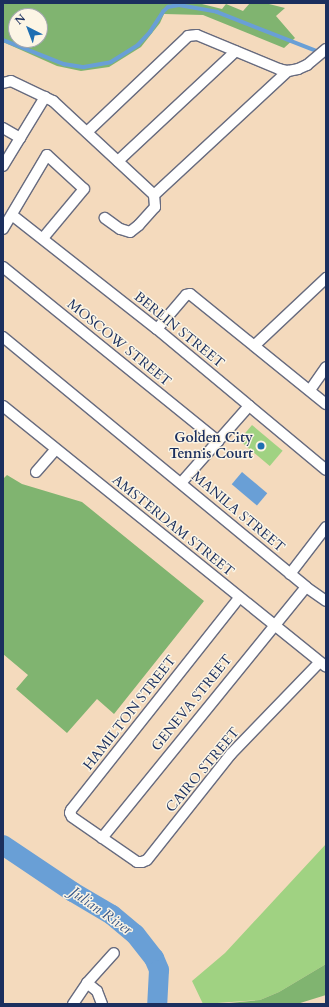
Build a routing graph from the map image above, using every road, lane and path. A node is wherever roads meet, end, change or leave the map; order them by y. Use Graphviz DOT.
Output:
graph roads {
  1 [pos="326,48"];
  2 [pos="236,51"];
  3 [pos="288,71"];
  4 [pos="3,83"];
  5 [pos="45,97"];
  6 [pos="3,128"];
  7 [pos="87,132"];
  8 [pos="20,138"];
  9 [pos="118,161"];
  10 [pos="3,166"];
  11 [pos="154,195"];
  12 [pos="12,214"];
  13 [pos="105,218"];
  14 [pos="3,229"];
  15 [pos="43,238"];
  16 [pos="3,267"];
  17 [pos="326,278"];
  18 [pos="157,329"];
  19 [pos="3,336"];
  20 [pos="255,345"];
  21 [pos="326,367"];
  22 [pos="310,390"];
  23 [pos="326,404"];
  24 [pos="3,406"];
  25 [pos="249,406"];
  26 [pos="218,441"];
  27 [pos="56,449"];
  28 [pos="326,470"];
  29 [pos="36,472"];
  30 [pos="181,483"];
  31 [pos="325,531"];
  32 [pos="290,574"];
  33 [pos="306,587"];
  34 [pos="239,598"];
  35 [pos="326,601"];
  36 [pos="273,625"];
  37 [pos="323,665"];
  38 [pos="102,838"];
  39 [pos="114,953"];
  40 [pos="87,983"];
  41 [pos="73,1004"];
  42 [pos="102,1004"];
  1 -- 3 [label="street"];
  2 -- 3 [label="street"];
  2 -- 7 [label="street"];
  2 -- 9 [label="street"];
  3 -- 11 [label="street"];
  4 -- 5 [label="street"];
  5 -- 7 [label="street"];
  5 -- 8 [label="street"];
  6 -- 8 [label="street"];
  7 -- 9 [label="street"];
  8 -- 10 [label="street"];
  9 -- 11 [label="street"];
  11 -- 13 [label="street"];
  12 -- 14 [label="street"];
  12 -- 15 [label="street, BERLIN STREET"];
  12 -- 15 [label="street"];
  15 -- 18 [label="street, BERLIN STREET"];
  16 -- 26 [label="street, MOSCOW STREET"];
  17 -- 20 [label="street"];
  18 -- 20 [label="street"];
  18 -- 25 [label="street, BERLIN STREET"];
  19 -- 30 [label="street, MANILA STREET"];
  20 -- 22 [label="street"];
  21 -- 22 [label="street"];
  22 -- 23 [label="street"];
  24 -- 27 [label="street, AMSTERDAM STREET"];
  25 -- 26 [label="street"];
  25 -- 28 [label="street, BERLIN STREET"];
  26 -- 30 [label="street"];
  27 -- 29 [label="street"];
  27 -- 34 [label="street, AMSTERDAM STREET"];
  30 -- 32 [label="street, MANILA STREET"];
  31 -- 32 [label="street"];
  32 -- 33 [label="street, MANILA STREET"];
  33 -- 35 [label="street, MANILA STREET"];
  33 -- 36 [label="street, GENEVA STREET"];
  34 -- 36 [label="street, AMSTERDAM STREET"];
  34 -- 38 [label="street, HAMILTON STREET"];
  36 -- 37 [label="street, AMSTERDAM STREET"];
  36 -- 38 [label="street, GENEVA STREET"];
  37 -- 38 [label="street, CAIRO STREET"];
  39 -- 40 [label="street"];
  40 -- 41 [label="street"];
  40 -- 42 [label="street"];
}
